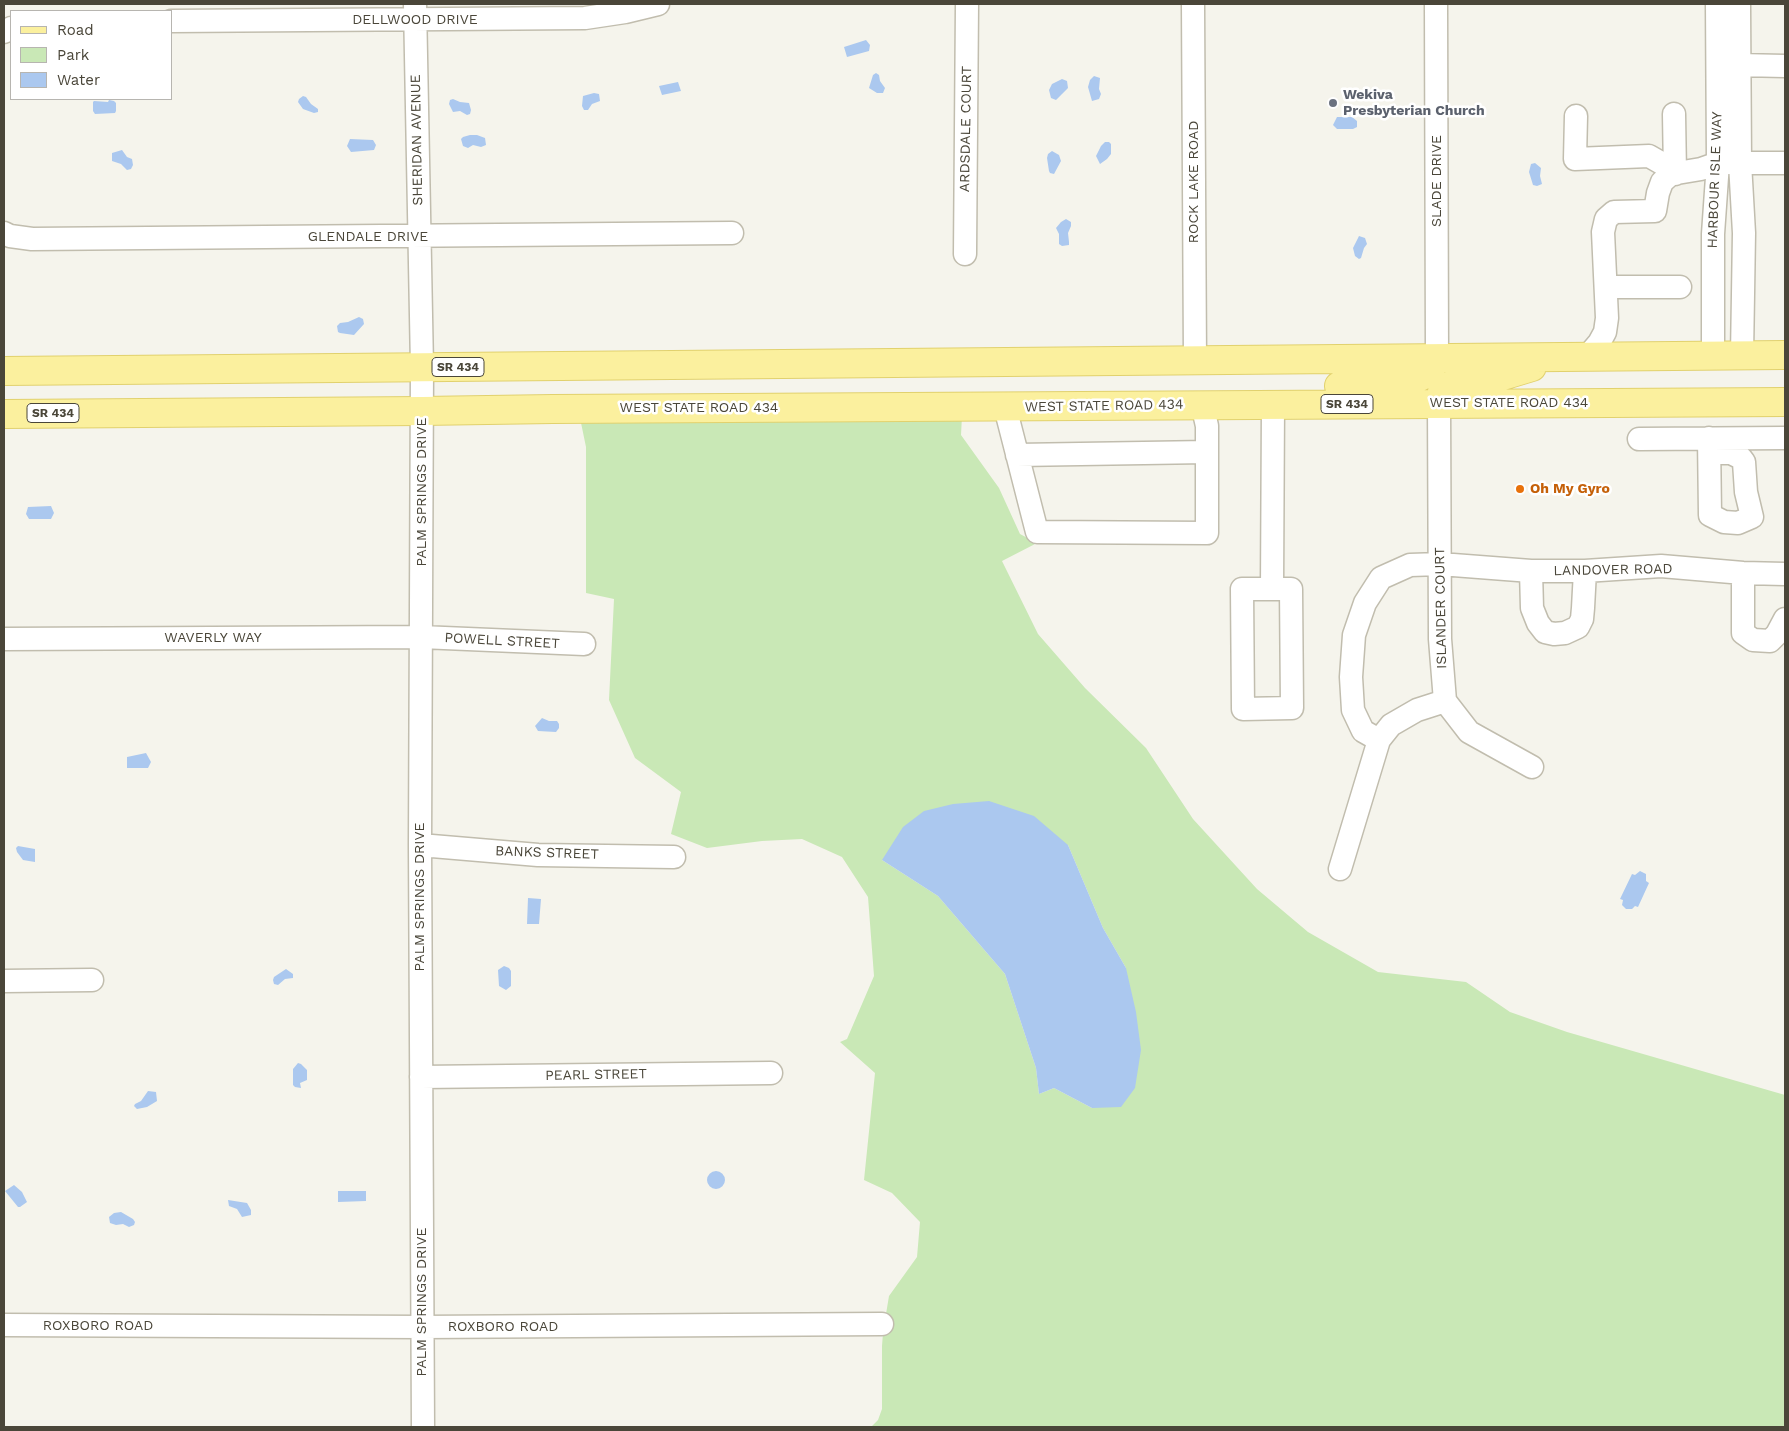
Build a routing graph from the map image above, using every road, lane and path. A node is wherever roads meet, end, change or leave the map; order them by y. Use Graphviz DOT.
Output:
graph roads {
  1 [pos="658,4"];
  2 [pos="967,4"];
  3 [pos="1193,4"];
  4 [pos="1436,4"];
  5 [pos="1716,4"];
  6 [pos="1739,4"];
  7 [pos="415,12"];
  8 [pos="172,21"];
  9 [pos="1739,65"];
  10 [pos="1785,66"];
  11 [pos="1674,114"];
  12 [pos="1576,116"];
  13 [pos="1729,162"];
  14 [pos="1785,162"];
  15 [pos="1673,174"];
  16 [pos="4,233"];
  17 [pos="732,233"];
  18 [pos="419,236"];
  19 [pos="965,254"];
  20 [pos="1606,287"];
  21 [pos="1680,287"];
  22 [pos="1742,355"];
  23 [pos="1785,355"];
  24 [pos="1713,356"];
  25 [pos="1587,357"];
  26 [pos="1559,358"];
  27 [pos="1438,359"];
  28 [pos="1195,361"];
  29 [pos="422,367"];
  30 [pos="4,371"];
  31 [pos="1785,402"];
  32 [pos="1439,403"];
  33 [pos="1202,404"];
  34 [pos="1275,404"];
  35 [pos="1005,407"];
  36 [pos="422,411"];
  37 [pos="4,414"];
  38 [pos="1785,438"];
  39 [pos="1638,439"];
  40 [pos="1207,452"];
  41 [pos="1017,455"];
  42 [pos="1440,564"];
  43 [pos="1530,571"];
  44 [pos="1586,571"];
  45 [pos="1743,573"];
  46 [pos="1785,574"];
  47 [pos="1272,589"];
  48 [pos="1785,619"];
  49 [pos="421,637"];
  50 [pos="4,639"];
  51 [pos="584,644"];
  52 [pos="1445,701"];
  53 [pos="1379,740"];
  54 [pos="1532,767"];
  55 [pos="420,845"];
  56 [pos="674,857"];
  57 [pos="1340,869"];
  58 [pos="4,980"];
  59 [pos="92,980"];
  60 [pos="771,1073"];
  61 [pos="421,1077"];
  62 [pos="882,1324"];
  63 [pos="4,1325"];
  64 [pos="422,1327"];
  65 [pos="423,1427"];
  1 -- 7 [label="street, DELLWOOD DRIVE"];
  2 -- 19 [label="street, ARDSDALE COURT"];
  3 -- 28 [label="street, ROCK LAKE ROAD"];
  4 -- 27 [label="street, SLADE DRIVE"];
  5 -- 13 [label="street, HARBOUR ISLE WAY"];
  6 -- 9 [label="street, HARBOUR ISLE WAY"];
  7 -- 8 [label="street, DELLWOOD DRIVE"];
  7 -- 18 [label="street, SHERIDAN AVENUE"];
  9 -- 10 [label="street"];
  9 -- 13 [label="street, HARBOUR ISLE WAY"];
  11 -- 15 [label="street"];
  12 -- 15 [label="street"];
  13 -- 14 [label="street"];
  13 -- 15 [label="street"];
  13 -- 22 [label="street, HARBOUR ISLE WAY"];
  13 -- 24 [label="street, HARBOUR ISLE WAY"];
  15 -- 20 [label="street"];
  16 -- 18 [label="street, GLENDALE DRIVE"];
  17 -- 18 [label="street, GLENDALE DRIVE"];
  18 -- 29 [label="street, SHERIDAN AVENUE"];
  20 -- 21 [label="street"];
  20 -- 25 [label="street"];
  22 -- 23 [label="main road, SR 434"];
  22 -- 24 [label="main road, SR 434"];
  24 -- 25 [label="main road, SR 434"];
  25 -- 26 [label="main road, SR 434"];
  26 -- 27 [label="main road, SR 434"];
  26 -- 32 [label="main road"];
  27 -- 28 [label="main road, SR 434"];
  27 -- 34 [label="main road"];
  28 -- 29 [label="main road, SR 434"];
  29 -- 30 [label="main road, SR 434"];
  29 -- 36 [label="street, PALM SPRINGS DRIVE"];
  31 -- 32 [label="main road, WEST STATE ROAD 434 / SR 434"];
  32 -- 34 [label="main road, WEST STATE ROAD 434 / SR 434"];
  32 -- 42 [label="street, ISLANDER COURT"];
  33 -- 34 [label="main road, WEST STATE ROAD 434 / SR 434"];
  33 -- 35 [label="main road, WEST STATE ROAD 434 / SR 434"];
  33 -- 40 [label="street"];
  34 -- 47 [label="street"];
  35 -- 36 [label="main road, WEST STATE ROAD 434 / SR 434"];
  35 -- 41 [label="street"];
  36 -- 37 [label="main road, SR 434"];
  36 -- 49 [label="street, PALM SPRINGS DRIVE"];
  38 -- 39 [label="street"];
  40 -- 41 [label="street"];
  40 -- 41 [label="street"];
  42 -- 43 [label="street, LANDOVER ROAD"];
  42 -- 52 [label="street, ISLANDER COURT"];
  42 -- 53 [label="street, LANDOVER ROAD"];
  43 -- 44 [label="street, LANDOVER ROAD"];
  43 -- 44 [label="street"];
  44 -- 45 [label="street, LANDOVER ROAD"];
  45 -- 46 [label="street, LANDOVER ROAD"];
  45 -- 48 [label="street"];
  47 -- 47 [label="street"];
  49 -- 50 [label="street, WAVERLY WAY"];
  49 -- 51 [label="street, POWELL STREET"];
  49 -- 55 [label="street, PALM SPRINGS DRIVE"];
  52 -- 53 [label="street"];
  52 -- 54 [label="street"];
  53 -- 57 [label="street"];
  55 -- 56 [label="street, BANKS STREET"];
  55 -- 61 [label="street, PALM SPRINGS DRIVE"];
  58 -- 59 [label="street"];
  60 -- 61 [label="street, PEARL STREET"];
  61 -- 64 [label="street, PALM SPRINGS DRIVE"];
  62 -- 64 [label="street, ROXBORO ROAD"];
  63 -- 64 [label="street, ROXBORO ROAD"];
  64 -- 65 [label="street, PALM SPRINGS DRIVE"];
}
